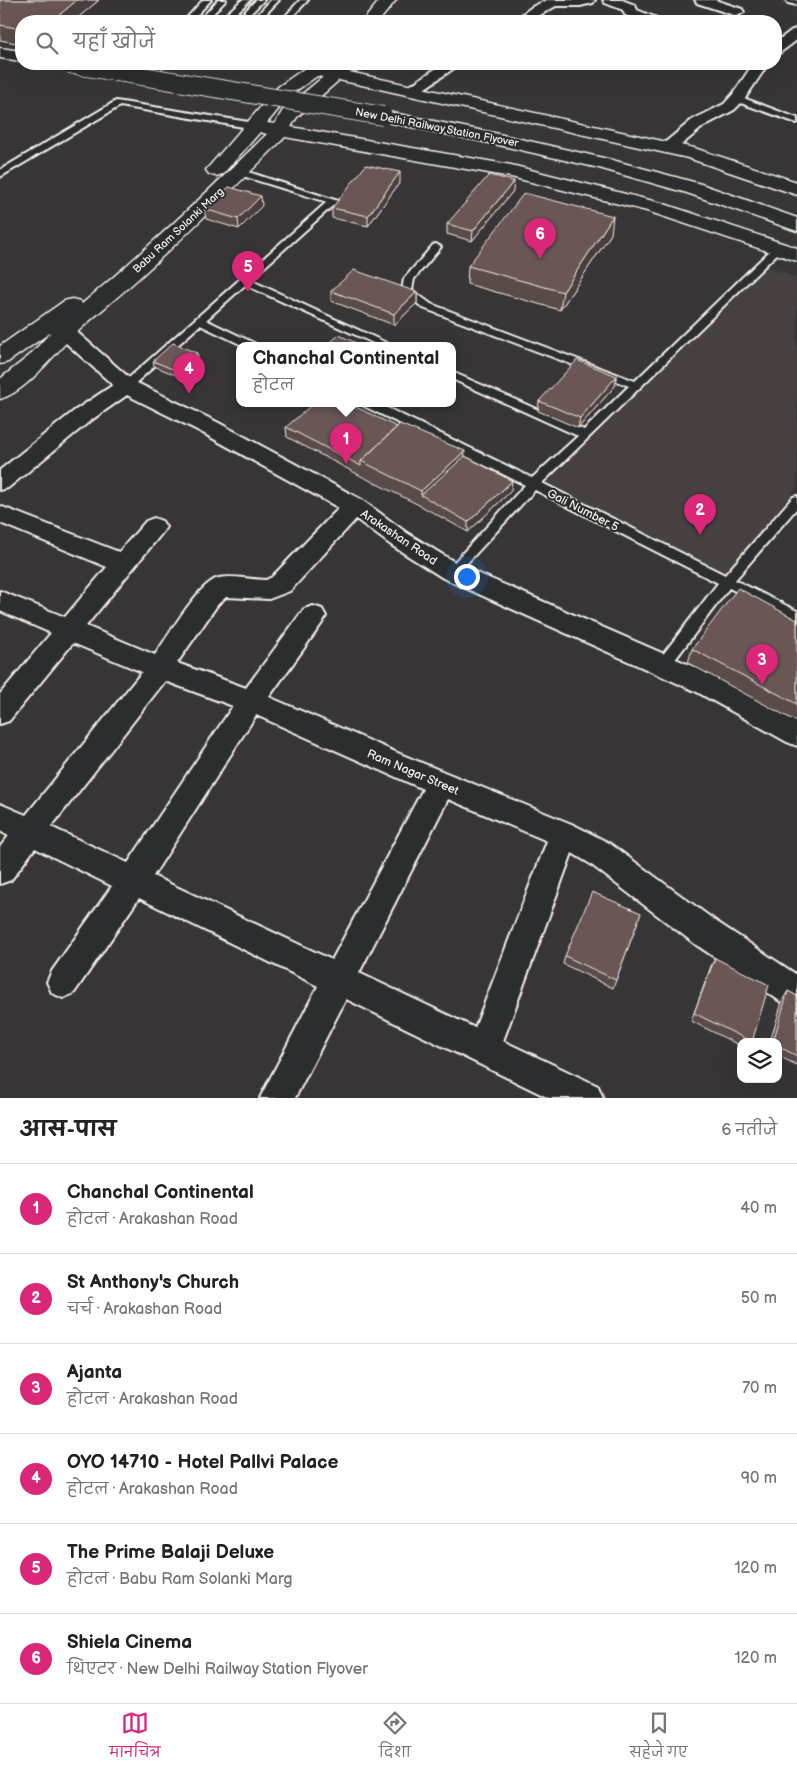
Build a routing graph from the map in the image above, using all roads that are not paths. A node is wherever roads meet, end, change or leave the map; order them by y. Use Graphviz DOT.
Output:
graph roads {
  1 [pos="207,0"];
  2 [pos="222,0"];
  3 [pos="246,0"];
  4 [pos="260,0"];
  5 [pos="275,0"];
  6 [pos="304,0"];
  7 [pos="388,0"];
  8 [pos="588,0"];
  9 [pos="610,0"];
  10 [pos="702,0"];
  11 [pos="737,12"];
  12 [pos="193,15"];
  13 [pos="208,15"];
  14 [pos="230,15"];
  15 [pos="245,15"];
  16 [pos="261,15"];
  17 [pos="290,15"];
  18 [pos="376,15"];
  19 [pos="530,15"];
  20 [pos="637,15"];
  21 [pos="797,33"];
  22 [pos="0,38"];
  23 [pos="15,40"];
  24 [pos="782,45"];
  25 [pos="0,53"];
  26 [pos="15,55"];
  27 [pos="111,70"];
  28 [pos="326,70"];
  29 [pos="328,70"];
  30 [pos="338,70"];
  31 [pos="444,70"];
  32 [pos="753,70"];
  33 [pos="271,80"];
  34 [pos="413,90"];
  35 [pos="738,99"];
  36 [pos="384,108"];
  37 [pos="797,121"];
  38 [pos="255,126"];
  39 [pos="280,131"];
  40 [pos="668,148"];
  41 [pos="239,172"];
  42 [pos="0,174"];
  43 [pos="797,189"];
  44 [pos="797,207"];
  45 [pos="797,225"];
  46 [pos="436,247"];
  47 [pos="778,248"];
  48 [pos="797,255"];
  49 [pos="243,281"];
  50 [pos="200,321"];
  51 [pos="55,327"];
  52 [pos="244,342"];
  53 [pos="379,342"];
  54 [pos="0,357"];
  55 [pos="456,377"];
  56 [pos="636,385"];
  57 [pos="126,386"];
  58 [pos="0,391"];
  59 [pos="376,407"];
  60 [pos="586,435"];
  61 [pos="0,482"];
  62 [pos="532,484"];
  63 [pos="797,500"];
  64 [pos="354,506"];
  65 [pos="0,514"];
  66 [pos="154,527"];
  67 [pos="124,564"];
  68 [pos="452,572"];
  69 [pos="726,582"];
  70 [pos="0,601"];
  71 [pos="314,616"];
  72 [pos="797,617"];
  73 [pos="69,631"];
  74 [pos="663,665"];
  75 [pos="160,668"];
  76 [pos="251,702"];
  77 [pos="2,707"];
  78 [pos="797,734"];
  79 [pos="441,784"];
  80 [pos="0,817"];
  81 [pos="30,832"];
  82 [pos="564,834"];
  83 [pos="0,870"];
  84 [pos="133,881"];
  85 [pos="339,980"];
  86 [pos="63,982"];
  87 [pos="797,994"];
  88 [pos="484,1049"];
  89 [pos="277,1098"];
  90 [pos="586,1098"];
  1 -- 12 [label="lane"];
  2 -- 13 [label="lane"];
  3 -- 14 [label="lane"];
  4 -- 15 [label="lane"];
  5 -- 16 [label="lane"];
  6 -- 17 [label="lane"];
  7 -- 18 [label="main road"];
  8 -- 19 [label="street"];
  9 -- 20 [label="street"];
  10 -- 11 [label="street"];
  21 -- 24 [label="street"];
  22 -- 23 [label="main road"];
  25 -- 26 [label="main road"];
  27 -- 36 [label="main road, New Delhi Railway Station Flyover, bridge"];
  28 -- 38 [label="main road, Babu Ram Solanki Marg"];
  29 -- 39 [label="main road, Babu Ram Solanki Marg"];
  30 -- 34 [label="main road"];
  31 -- 34 [label="street"];
  32 -- 35 [label="street"];
  33 -- 36 [label="main road, New Delhi Railway Station Flyover"];
  34 -- 40 [label="main road"];
  35 -- 37 [label="lane"];
  35 -- 40 [label="street"];
  36 -- 44 [label="main road, New Delhi Railway Station Flyover"];
  36 -- 45 [label="main road, New Delhi Railway Station Flyover"];
  38 -- 39 [label="main road"];
  38 -- 42 [label="lane"];
  38 -- 51 [label="main road, Babu Ram Solanki Marg"];
  39 -- 41 [label="main road, Babu Ram Solanki Marg"];
  39 -- 47 [label="main road"];
  40 -- 43 [label="main road"];
  41 -- 49 [label="lane"];
  41 -- 51 [label="main road, Babu Ram Solanki Marg"];
  46 -- 56 [label="lane"];
  47 -- 48 [label="main road"];
  47 -- 56 [label="lane"];
  49 -- 50 [label="lane"];
  49 -- 53 [label="lane"];
  50 -- 52 [label="lane"];
  50 -- 57 [label="lane"];
  51 -- 54 [label="main road, Babu Ram Solanki Marg"];
  51 -- 57 [label="street, Arakashan Road"];
  51 -- 58 [label="main road, Babu Ram Solanki Marg"];
  55 -- 60 [label="lane"];
  56 -- 60 [label="lane"];
  57 -- 61 [label="street"];
  57 -- 64 [label="street, Arakashan Road"];
  59 -- 62 [label="lane, Gali Number 5"];
  60 -- 62 [label="lane"];
  62 -- 68 [label="lane"];
  62 -- 69 [label="lane, Gali Number 5"];
  63 -- 69 [label="lane"];
  64 -- 68 [label="street, Arakashan Road"];
  64 -- 75 [label="street"];
  65 -- 67 [label="street"];
  66 -- 67 [label="street"];
  67 -- 73 [label="street"];
  68 -- 74 [label="street, Arakashan Road"];
  69 -- 72 [label="lane, Gali Number 5"];
  69 -- 74 [label="lane"];
  70 -- 73 [label="street, Ram Nagar Street"];
  71 -- 76 [label="street"];
  73 -- 75 [label="street, Ram Nagar Street"];
  73 -- 77 [label="street"];
  74 -- 78 [label="street, Arakashan Road"];
  75 -- 76 [label="street, Ram Nagar Street"];
  75 -- 81 [label="street"];
  76 -- 79 [label="street, Ram Nagar Street"];
  76 -- 84 [label="street"];
  79 -- 82 [label="street, Ram Nagar Street"];
  79 -- 85 [label="street"];
  80 -- 81 [label="street"];
  81 -- 83 [label="street"];
  81 -- 84 [label="street"];
  82 -- 87 [label="street, Ram Nagar Street"];
  82 -- 88 [label="street"];
  84 -- 85 [label="street"];
  84 -- 86 [label="street"];
  85 -- 88 [label="street"];
  85 -- 89 [label="street"];
  88 -- 90 [label="street"];
}
